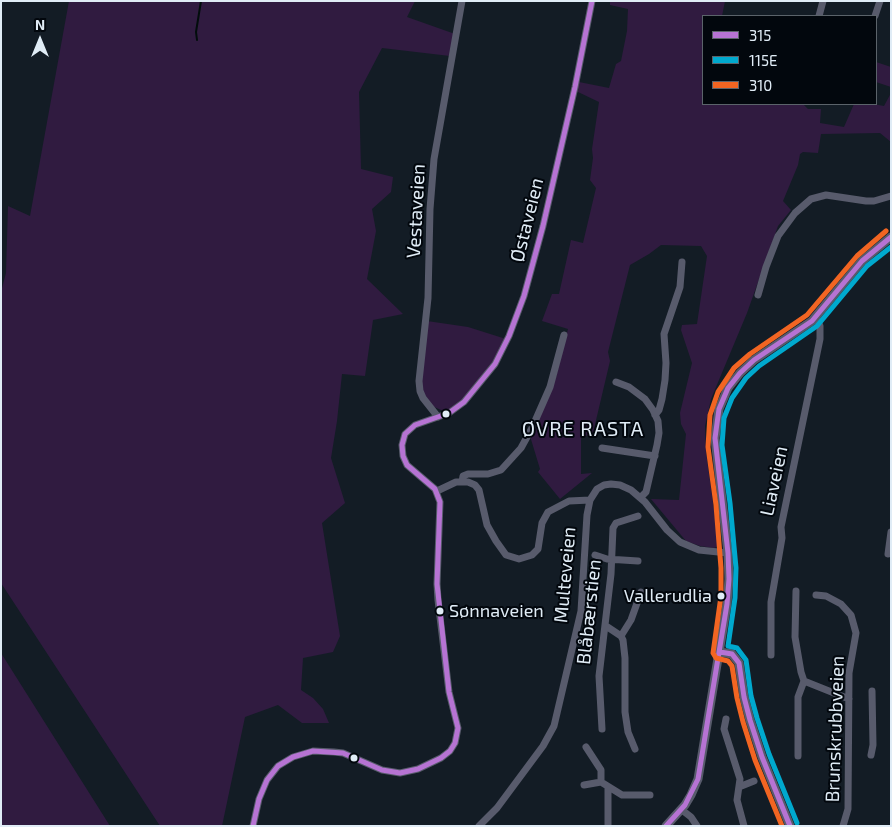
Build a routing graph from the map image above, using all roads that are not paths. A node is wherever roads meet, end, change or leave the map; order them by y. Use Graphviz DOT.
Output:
graph roads {
  1 [pos="462,1"];
  2 [pos="592,1"];
  3 [pos="823,1"];
  4 [pos="880,1"];
  5 [pos="820,15"];
  6 [pos="875,15"];
  7 [pos="891,196"];
  8 [pos="891,237"];
  9 [pos="682,262"];
  10 [pos="758,295"];
  11 [pos="816,317"];
  12 [pos="564,335"];
  13 [pos="616,382"];
  14 [pos="655,415"];
  15 [pos="438,417"];
  16 [pos="602,448"];
  17 [pos="655,456"];
  18 [pos="462,482"];
  19 [pos="437,491"];
  20 [pos="641,498"];
  21 [pos="590,500"];
  22 [pos="638,516"];
  23 [pos="891,532"];
  24 [pos="728,552"];
  25 [pos="888,554"];
  26 [pos="595,555"];
  27 [pos="611,559"];
  28 [pos="638,561"];
  29 [pos="641,592"];
  30 [pos="796,592"];
  31 [pos="816,594"];
  32 [pos="606,626"];
  33 [pos="621,636"];
  34 [pos="720,652"];
  35 [pos="771,654"];
  36 [pos="804,681"];
  37 [pos="872,691"];
  38 [pos="849,699"];
  39 [pos="726,719"];
  40 [pos="602,729"];
  41 [pos="586,747"];
  42 [pos="634,749"];
  43 [pos="871,755"];
  44 [pos="798,756"];
  45 [pos="754,781"];
  46 [pos="601,782"];
  47 [pos="584,785"];
  48 [pos="608,787"];
  49 [pos="740,787"];
  50 [pos="650,795"];
  51 [pos="682,810"];
  52 [pos="254,826"];
  53 [pos="479,826"];
  54 [pos="608,826"];
  55 [pos="666,826"];
  56 [pos="697,826"];
  57 [pos="744,826"];
  58 [pos="790,826"];
  59 [pos="843,826"];
  1 -- 15 [label="street, Vestaveien"];
  2 -- 15 [label="street, Østaveien"];
  3 -- 5 [label="street"];
  4 -- 6 [label="street"];
  7 -- 10 [label="street"];
  8 -- 11 [label="street"];
  9 -- 14 [label="street"];
  11 -- 24 [label="street"];
  11 -- 35 [label="street, Liaveien"];
  12 -- 18 [label="street"];
  13 -- 14 [label="street"];
  14 -- 17 [label="street"];
  15 -- 19 [label="street"];
  16 -- 17 [label="street"];
  17 -- 20 [label="street"];
  18 -- 19 [label="street"];
  18 -- 21 [label="street"];
  19 -- 52 [label="street"];
  20 -- 21 [label="street"];
  20 -- 24 [label="street"];
  21 -- 53 [label="street, Multeveien"];
  22 -- 27 [label="street, Blåbærstien"];
  23 -- 25 [label="street"];
  24 -- 34 [label="street"];
  26 -- 27 [label="street"];
  27 -- 28 [label="street"];
  27 -- 32 [label="street, Blåbærstien"];
  29 -- 33 [label="street"];
  30 -- 36 [label="street"];
  31 -- 38 [label="street, Brunskrubbveien"];
  32 -- 33 [label="street"];
  32 -- 40 [label="street, Blåbærstien"];
  33 -- 42 [label="street"];
  34 -- 51 [label="street"];
  34 -- 58 [label="street"];
  36 -- 38 [label="street"];
  36 -- 44 [label="street"];
  37 -- 43 [label="street"];
  38 -- 59 [label="street, Brunskrubbveien"];
  39 -- 49 [label="street"];
  41 -- 46 [label="street"];
  45 -- 49 [label="street"];
  46 -- 47 [label="street"];
  46 -- 48 [label="street"];
  48 -- 50 [label="street"];
  48 -- 54 [label="street"];
  49 -- 57 [label="street"];
  51 -- 55 [label="street"];
  51 -- 56 [label="street"];
}
